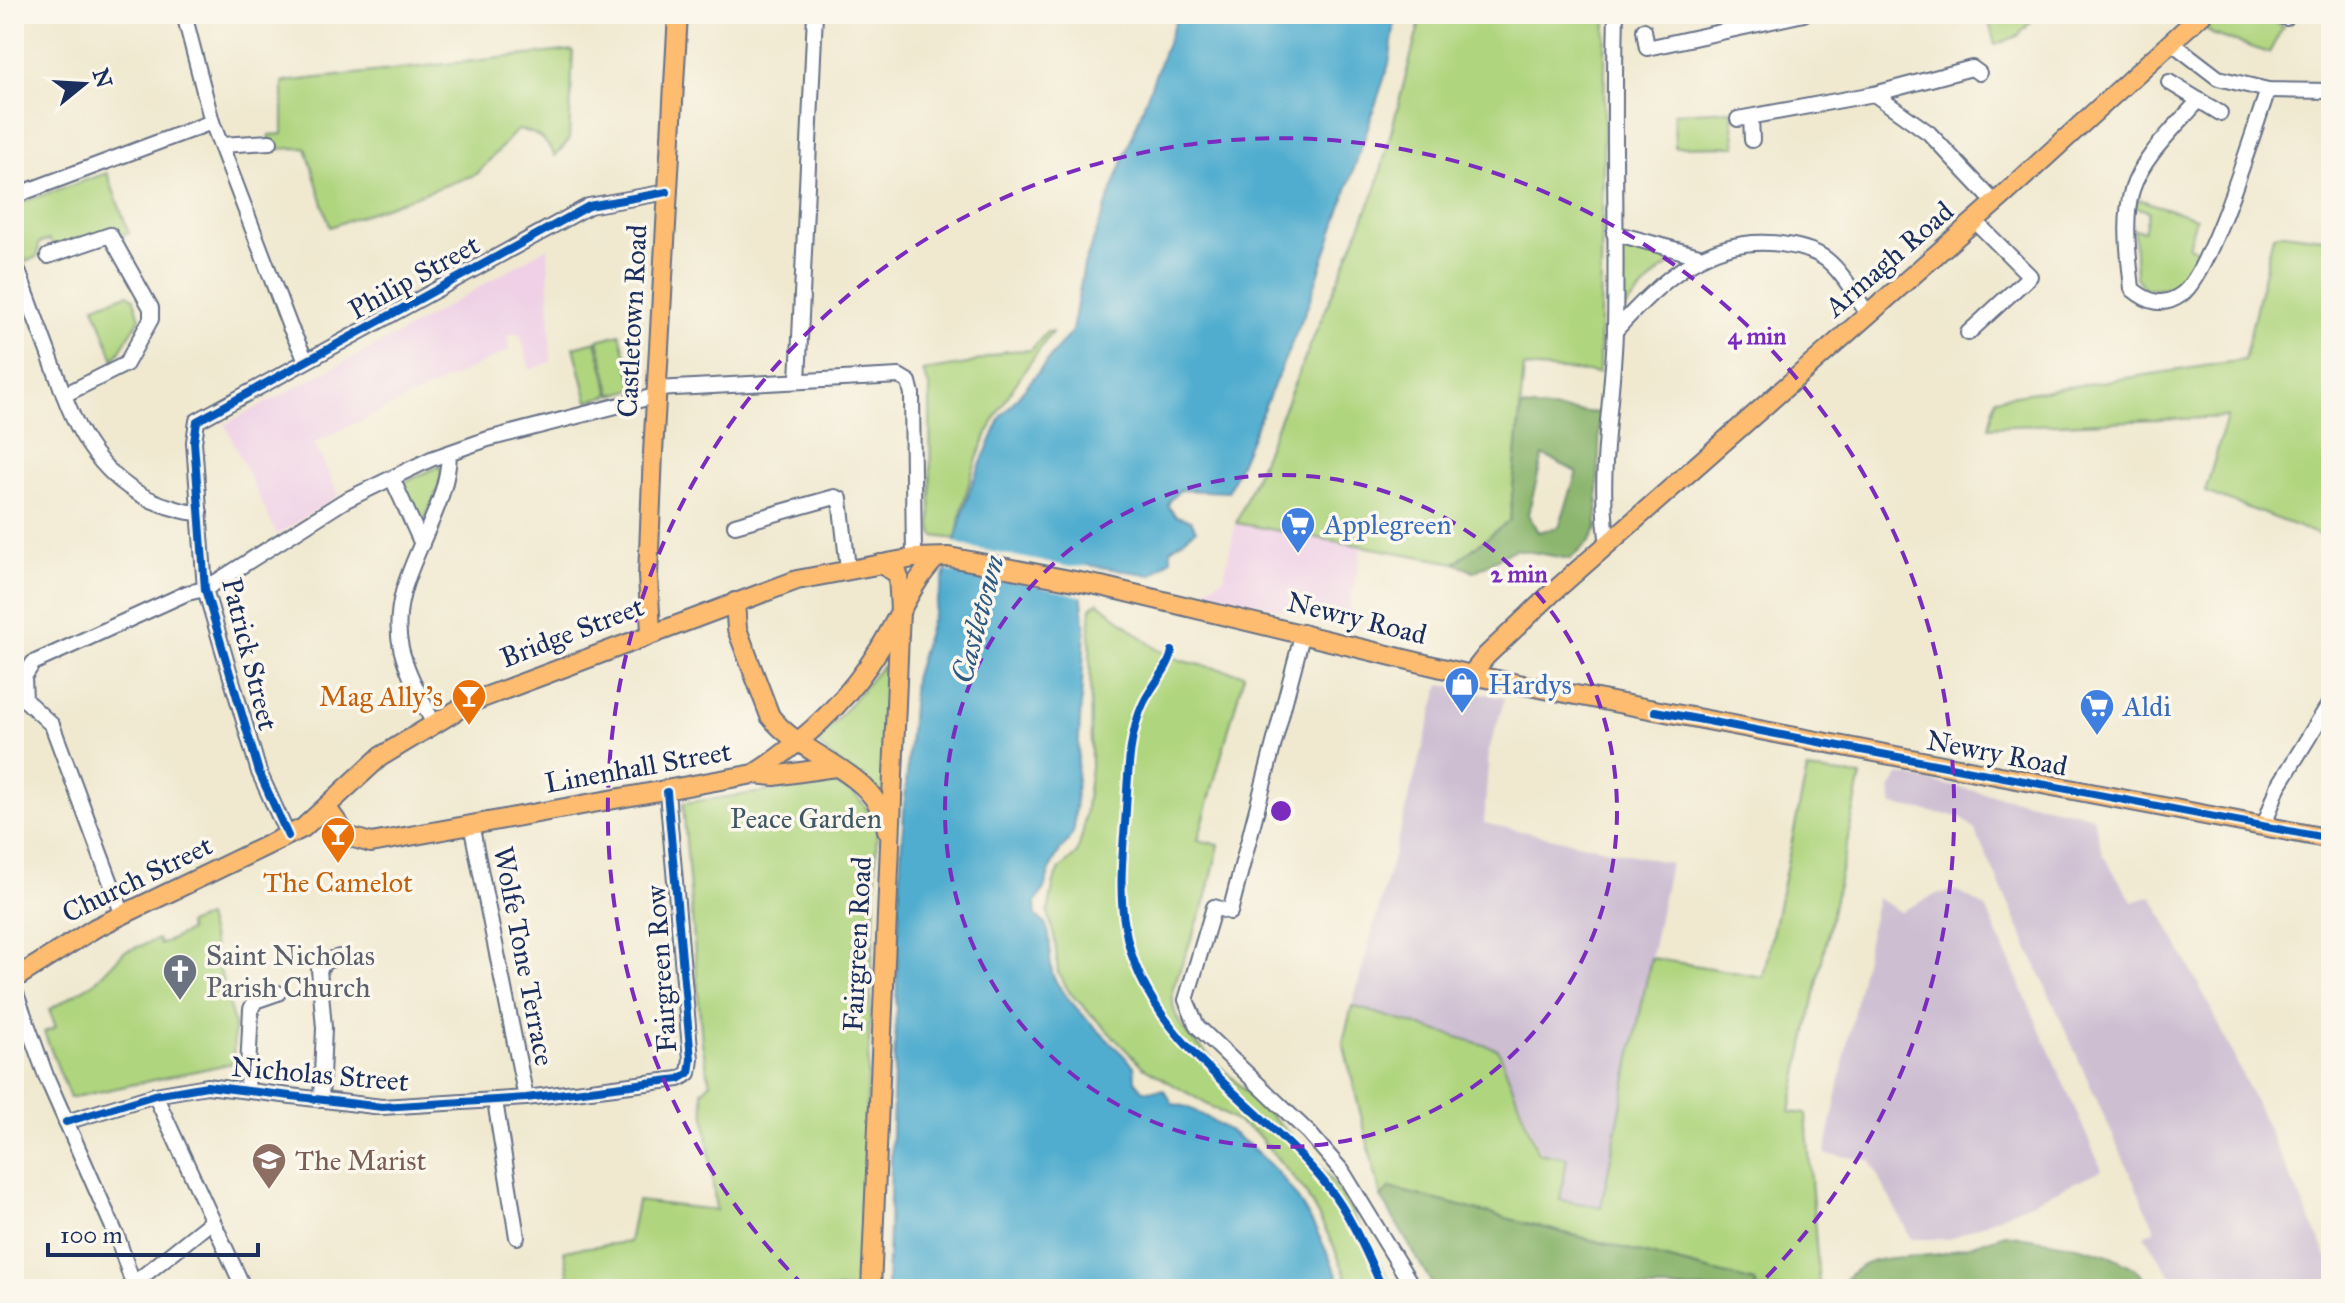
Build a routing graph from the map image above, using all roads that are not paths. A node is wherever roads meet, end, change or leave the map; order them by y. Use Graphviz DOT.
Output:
graph roads {
  1 [pos="184,14"];
  2 [pos="678,14"];
  3 [pos="815,14"];
  4 [pos="1616,14"];
  5 [pos="1804,14"];
  6 [pos="2202,14"];
  7 [pos="2277,14"];
  8 [pos="2288,14"];
  9 [pos="1644,30"];
  10 [pos="2171,42"];
  11 [pos="1979,73"];
  12 [pos="2169,82"];
  13 [pos="2268,90"];
  14 [pos="2331,91"];
  15 [pos="1874,94"];
  16 [pos="2199,100"];
  17 [pos="2220,113"];
  18 [pos="212,122"];
  19 [pos="1752,140"];
  20 [pos="270,142"];
  21 [pos="221,145"];
  22 [pos="667,192"];
  23 [pos="14,196"];
  24 [pos="1995,203"];
  25 [pos="1975,221"];
  26 [pos="1614,233"];
  27 [pos="48,256"];
  28 [pos="1699,256"];
  29 [pos="14,260"];
  30 [pos="1868,314"];
  31 [pos="1615,331"];
  32 [pos="1968,333"];
  33 [pos="306,360"];
  34 [pos="798,381"];
  35 [pos="656,393"];
  36 [pos="64,395"];
  37 [pos="195,429"];
  38 [pos="449,453"];
  39 [pos="392,478"];
  40 [pos="200,512"];
  41 [pos="735,525"];
  42 [pos="422,544"];
  43 [pos="1608,544"];
  44 [pos="914,558"];
  45 [pos="943,558"];
  46 [pos="881,564"];
  47 [pos="848,568"];
  48 [pos="205,589"];
  49 [pos="735,602"];
  50 [pos="900,611"];
  51 [pos="651,632"];
  52 [pos="1303,632"];
  53 [pos="1471,675"];
  54 [pos="18,700"];
  55 [pos="2331,701"];
  56 [pos="433,723"];
  57 [pos="799,741"];
  58 [pos="835,767"];
  59 [pos="754,774"];
  60 [pos="667,792"];
  61 [pos="327,808"];
  62 [pos="471,824"];
  63 [pos="2264,826"];
  64 [pos="288,836"];
  65 [pos="2331,839"];
  66 [pos="890,848"];
  67 [pos="123,915"];
  68 [pos="340,957"];
  69 [pos="14,979"];
  70 [pos="14,988"];
  71 [pos="278,993"];
  72 [pos="247,1089"];
  73 [pos="155,1095"];
  74 [pos="526,1098"];
  75 [pos="321,1100"];
  76 [pos="495,1101"];
  77 [pos="66,1122"];
  78 [pos="212,1221"];
  79 [pos="517,1237"];
  80 [pos="130,1286"];
  81 [pos="244,1289"];
  82 [pos="871,1289"];
  83 [pos="1414,1289"];
  1 -- 18 [label="street"];
  2 -- 22 [label="main road, Castletown Road"];
  3 -- 34 [label="street"];
  4 -- 26 [label="street"];
  5 -- 9 [label="street"];
  6 -- 10 [label="main road, Armagh Road"];
  7 -- 8 [label="street"];
  10 -- 13 [label="street"];
  10 -- 24 [label="main road, Armagh Road"];
  11 -- 15 [label="street"];
  12 -- 16 [label="street"];
  13 -- 14 [label="street"];
  13 -- 16 [label="street"];
  15 -- 19 [label="street"];
  15 -- 24 [label="street"];
  16 -- 17 [label="street"];
  18 -- 21 [label="street"];
  18 -- 23 [label="street"];
  20 -- 21 [label="street"];
  21 -- 33 [label="street"];
  22 -- 33 [label="street, Philip Street"];
  22 -- 35 [label="main road, Castletown Road"];
  24 -- 25 [label="main road, Armagh Road"];
  25 -- 30 [label="main road, Armagh Road"];
  25 -- 32 [label="street"];
  26 -- 28 [label="street"];
  26 -- 31 [label="street"];
  27 -- 36 [label="street"];
  28 -- 30 [label="street"];
  28 -- 31 [label="street"];
  29 -- 36 [label="street"];
  30 -- 43 [label="main road, Armagh Road"];
  31 -- 43 [label="street"];
  33 -- 37 [label="street, Philip Street"];
  34 -- 35 [label="street"];
  34 -- 44 [label="street"];
  35 -- 38 [label="street"];
  35 -- 51 [label="main road, Castletown Road"];
  36 -- 40 [label="street"];
  37 -- 40 [label="street, Patrick Street"];
  38 -- 39 [label="street"];
  38 -- 42 [label="street"];
  39 -- 42 [label="street"];
  39 -- 48 [label="street"];
  40 -- 48 [label="street, Patrick Street"];
  41 -- 47 [label="street"];
  42 -- 56 [label="street"];
  43 -- 53 [label="main road, Armagh Road"];
  44 -- 45 [label="main road, Newry Road"];
  44 -- 46 [label="main road, Bridge Street"];
  45 -- 50 [label="main road"];
  45 -- 52 [label="main road, Newry Road"];
  46 -- 47 [label="main road, Bridge Street"];
  46 -- 50 [label="main road, Fairgreen Road"];
  47 -- 49 [label="main road, Bridge Street"];
  48 -- 54 [label="street"];
  48 -- 64 [label="street, Patrick Street"];
  49 -- 51 [label="main road, Bridge Street"];
  49 -- 57 [label="main road"];
  50 -- 57 [label="main road, Linenhall Street"];
  50 -- 66 [label="main road, Fairgreen Road"];
  51 -- 56 [label="main road, Bridge Street"];
  52 -- 53 [label="main road, Newry Road"];
  52 -- 83 [label="street"];
  53 -- 63 [label="main road, Newry Road"];
  54 -- 67 [label="street"];
  55 -- 63 [label="street"];
  56 -- 61 [label="main road, Bridge Street"];
  57 -- 58 [label="main road"];
  57 -- 59 [label="main road, Linenhall Street"];
  58 -- 59 [label="main road"];
  58 -- 66 [label="main road"];
  59 -- 60 [label="main road, Linenhall Street"];
  60 -- 62 [label="main road, Linenhall Street"];
  60 -- 74 [label="street, Fairgreen Row"];
  61 -- 62 [label="main road, Linenhall Street"];
  61 -- 64 [label="main road, Bridge Street"];
  62 -- 74 [label="street, Wolfe Tone Terrace"];
  63 -- 65 [label="main road, Newry Road"];
  64 -- 67 [label="main road, Church Street"];
  66 -- 82 [label="main road, Fairgreen Road"];
  67 -- 69 [label="main road, Church Street"];
  68 -- 75 [label="street"];
  70 -- 77 [label="street"];
  71 -- 72 [label="street"];
  72 -- 73 [label="street, Nicholas Street"];
  72 -- 75 [label="street, Nicholas Street"];
  73 -- 77 [label="street, Nicholas Street"];
  73 -- 78 [label="street"];
  74 -- 76 [label="street, Nicholas Street"];
  75 -- 76 [label="street, Nicholas Street"];
  76 -- 79 [label="street"];
  77 -- 80 [label="street"];
  78 -- 80 [label="street"];
  78 -- 81 [label="street"];
}
